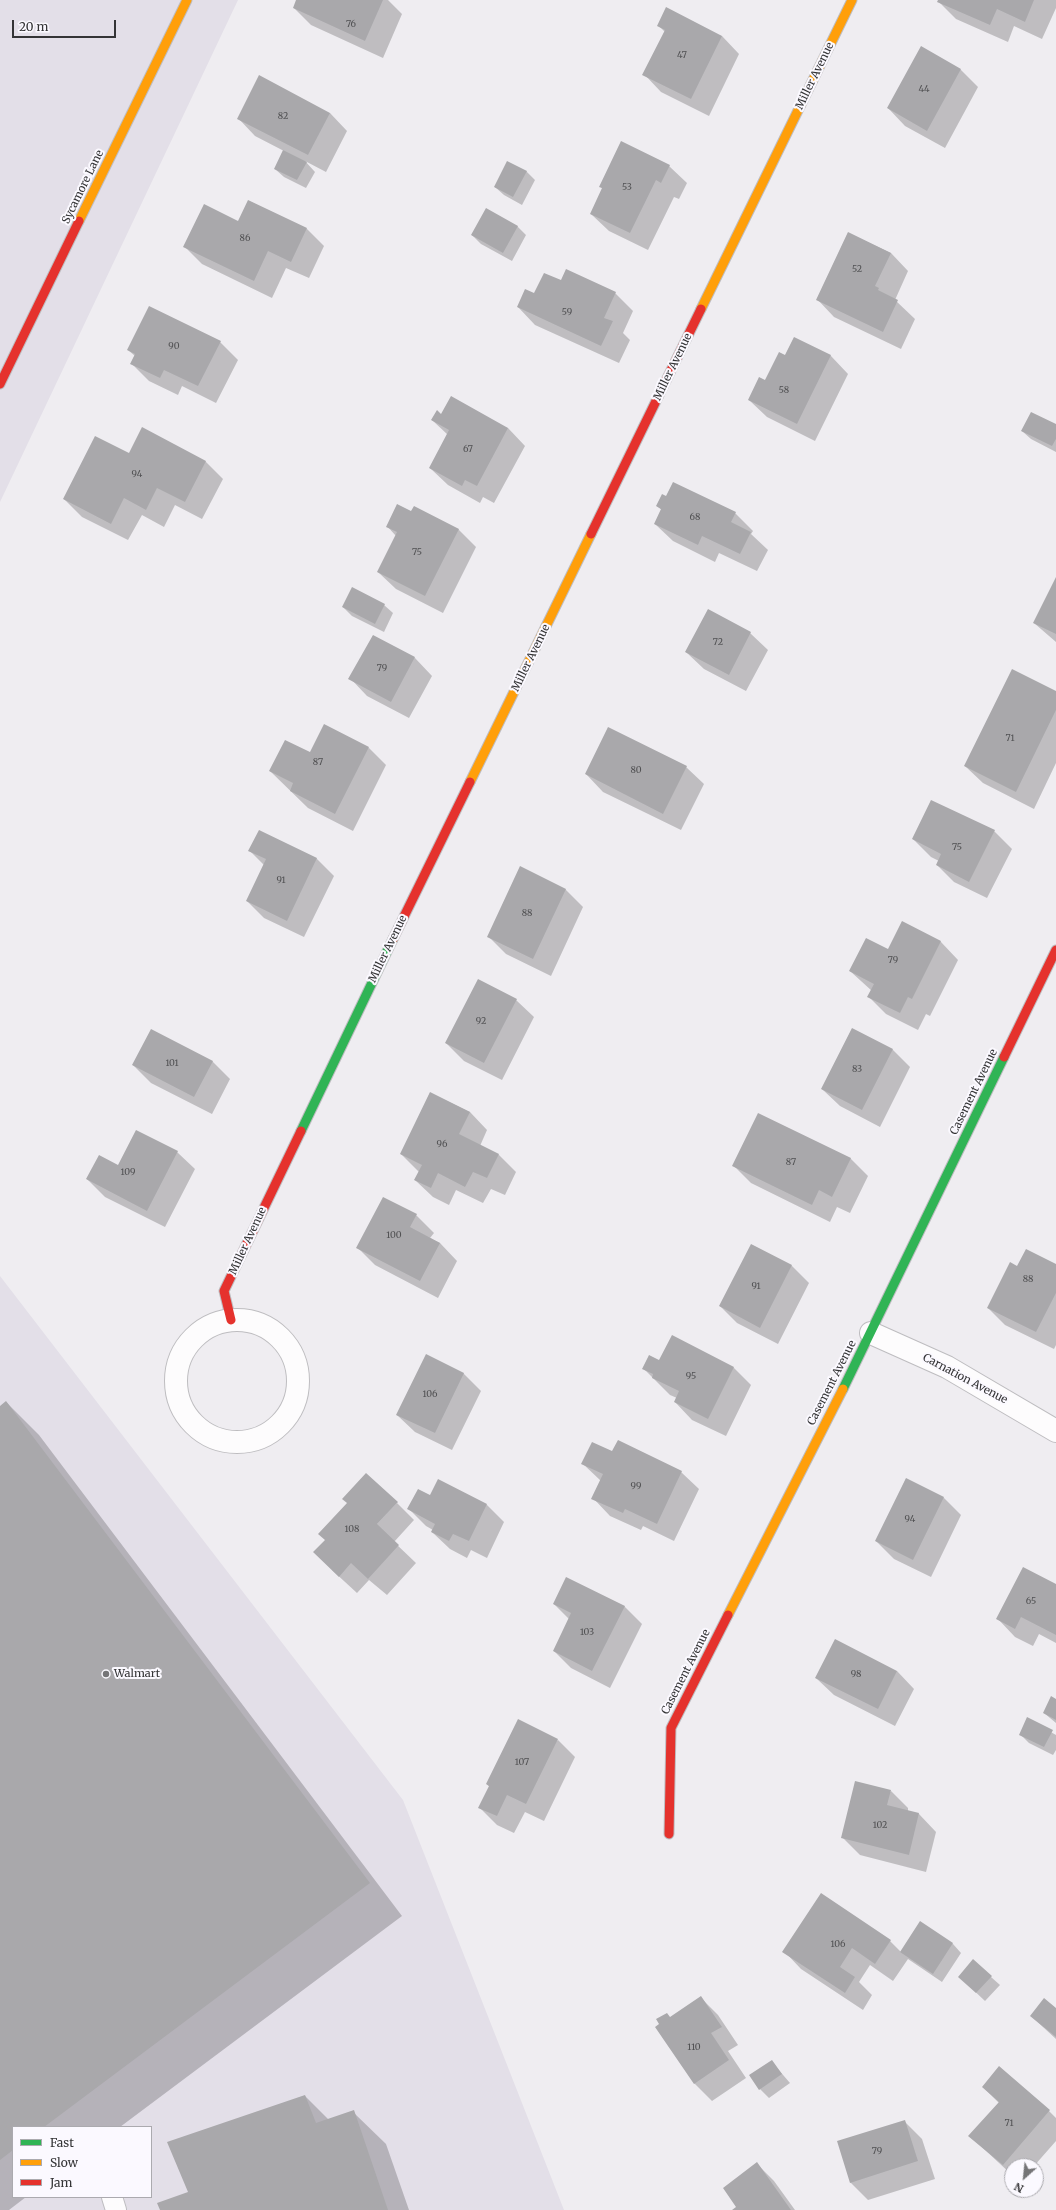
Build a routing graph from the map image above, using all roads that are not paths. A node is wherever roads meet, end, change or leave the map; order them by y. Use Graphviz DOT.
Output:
graph roads {
  1 [pos="187,0"];
  2 [pos="852,0"];
  3 [pos="0,384"];
  4 [pos="1056,950"];
  5 [pos="231,1320"];
  6 [pos="871,1332"];
  7 [pos="1056,1431"];
  8 [pos="669,1834"];
  9 [pos="112,2198"];
  10 [pos="116,2210"];
  1 -- 3 [label="street, Sycamore Lane"];
  2 -- 5 [label="street, Miller Avenue"];
  4 -- 6 [label="street, Casement Avenue"];
  5 -- 5 [label="street"];
  6 -- 7 [label="street, Carnation Avenue"];
  6 -- 8 [label="street, Casement Avenue"];
  9 -- 10 [label="lane"];
}
